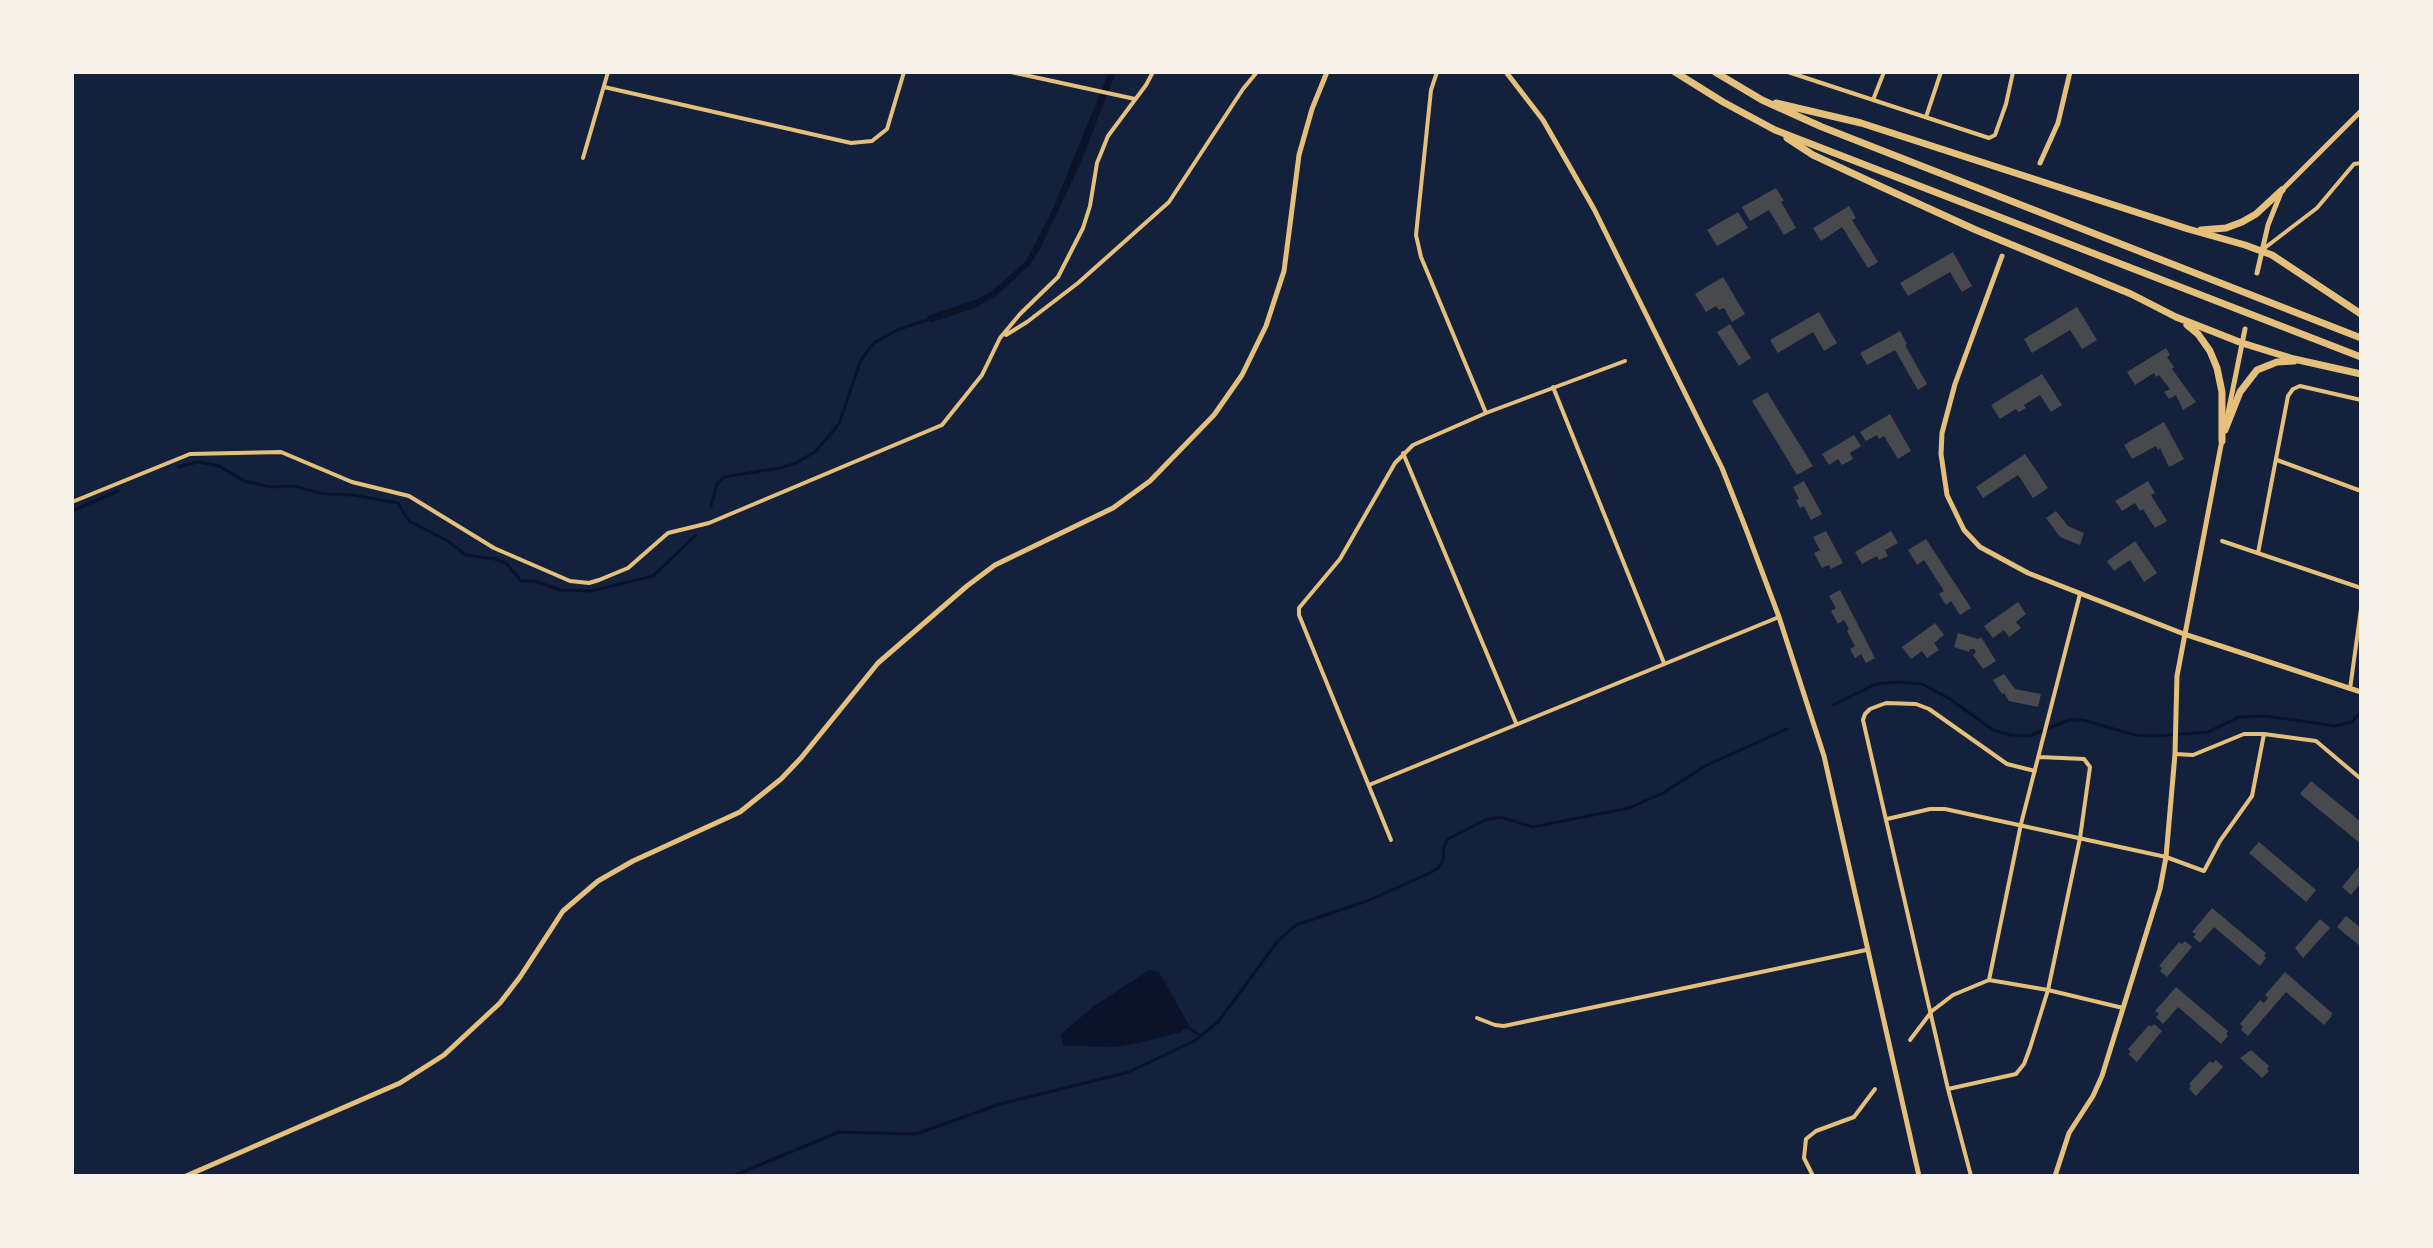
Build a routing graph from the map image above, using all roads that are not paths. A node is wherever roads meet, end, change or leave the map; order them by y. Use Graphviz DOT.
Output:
graph roads {
  1 [pos="608,72"];
  2 [pos="904,72"];
  3 [pos="1011,72"];
  4 [pos="1153,72"];
  5 [pos="1257,72"];
  6 [pos="1327,72"];
  7 [pos="1437,72"];
  8 [pos="1506,72"];
  9 [pos="1675,72"];
  10 [pos="1715,72"];
  11 [pos="1788,72"];
  12 [pos="1884,72"];
  13 [pos="1941,72"];
  14 [pos="2013,72"];
  15 [pos="2070,72"];
  16 [pos="604,87"];
  17 [pos="1135,99"];
  18 [pos="1762,100"];
  19 [pos="1873,100"];
  20 [pos="2361,111"];
  21 [pos="1926,117"];
  22 [pos="1775,130"];
  23 [pos="583,158"];
  24 [pos="2040,163"];
  25 [pos="2361,163"];
  26 [pos="2282,190"];
  27 [pos="2188,229"];
  28 [pos="2261,251"];
  29 [pos="2002,256"];
  30 [pos="2257,273"];
  31 [pos="2361,314"];
  32 [pos="2176,317"];
  33 [pos="2245,329"];
  34 [pos="1000,338"];
  35 [pos="2361,338"];
  36 [pos="2242,343"];
  37 [pos="2361,357"];
  38 [pos="1625,361"];
  39 [pos="2304,361"];
  40 [pos="2361,374"];
  41 [pos="1553,387"];
  42 [pos="2361,400"];
  43 [pos="1486,413"];
  44 [pos="2223,436"];
  45 [pos="1403,453"];
  46 [pos="2277,460"];
  47 [pos="2361,491"];
  48 [pos="72,502"];
  49 [pos="2222,541"];
  50 [pos="2258,553"];
  51 [pos="2361,588"];
  52 [pos="2080,594"];
  53 [pos="2361,609"];
  54 [pos="1779,617"];
  55 [pos="2184,634"];
  56 [pos="1664,663"];
  57 [pos="2350,689"];
  58 [pos="2361,692"];
  59 [pos="1516,723"];
  60 [pos="2264,734"];
  61 [pos="2175,754"];
  62 [pos="2039,757"];
  63 [pos="2035,771"];
  64 [pos="2361,779"];
  65 [pos="1369,785"];
  66 [pos="1887,819"];
  67 [pos="2021,824"];
  68 [pos="2080,838"];
  69 [pos="1391,840"];
  70 [pos="2166,857"];
  71 [pos="1866,950"];
  72 [pos="1989,980"];
  73 [pos="2048,990"];
  74 [pos="2123,1008"];
  75 [pos="1932,1011"];
  76 [pos="1477,1018"];
  77 [pos="1910,1040"];
  78 [pos="1875,1089"];
  79 [pos="1948,1089"];
  80 [pos="186,1176"];
  81 [pos="1813,1176"];
  82 [pos="1919,1176"];
  83 [pos="1971,1176"];
  84 [pos="2055,1176"];
  1 -- 16 [label="street"];
  2 -- 16 [label="street"];
  3 -- 17 [label="street"];
  4 -- 17 [label="street"];
  5 -- 34 [label="street"];
  6 -- 80 [label="street"];
  7 -- 43 [label="street"];
  8 -- 54 [label="street"];
  9 -- 22 [label="highway"];
  10 -- 18 [label="highway"];
  11 -- 19 [label="street"];
  12 -- 19 [label="street"];
  13 -- 21 [label="street"];
  14 -- 21 [label="street"];
  15 -- 24 [label="street"];
  16 -- 23 [label="street"];
  17 -- 34 [label="street"];
  18 -- 27 [label="highway"];
  18 -- 35 [label="highway"];
  19 -- 21 [label="street"];
  20 -- 26 [label="street"];
  22 -- 32 [label="highway"];
  22 -- 37 [label="highway"];
  25 -- 28 [label="street"];
  26 -- 27 [label="highway"];
  26 -- 28 [label="street"];
  27 -- 28 [label="highway"];
  28 -- 30 [label="street"];
  28 -- 31 [label="highway"];
  29 -- 52 [label="street"];
  32 -- 36 [label="highway"];
  32 -- 44 [label="highway"];
  33 -- 36 [label="street"];
  34 -- 48 [label="street"];
  36 -- 39 [label="highway"];
  36 -- 44 [label="street"];
  38 -- 41 [label="street"];
  39 -- 40 [label="highway"];
  39 -- 44 [label="highway"];
  41 -- 43 [label="street"];
  41 -- 56 [label="street"];
  42 -- 46 [label="street"];
  43 -- 45 [label="street"];
  44 -- 55 [label="street"];
  45 -- 59 [label="street"];
  45 -- 65 [label="street"];
  46 -- 47 [label="street"];
  46 -- 50 [label="street"];
  49 -- 50 [label="street"];
  50 -- 51 [label="street"];
  52 -- 55 [label="street"];
  52 -- 62 [label="street"];
  53 -- 57 [label="street"];
  54 -- 56 [label="street"];
  54 -- 71 [label="street"];
  55 -- 57 [label="street"];
  55 -- 61 [label="street"];
  56 -- 59 [label="street"];
  57 -- 58 [label="street"];
  59 -- 65 [label="street"];
  60 -- 61 [label="street"];
  60 -- 64 [label="street"];
  60 -- 70 [label="street"];
  61 -- 70 [label="street"];
  62 -- 63 [label="street"];
  62 -- 68 [label="street"];
  63 -- 66 [label="street"];
  63 -- 67 [label="street"];
  65 -- 69 [label="street"];
  66 -- 67 [label="street"];
  66 -- 75 [label="street"];
  67 -- 68 [label="street"];
  67 -- 72 [label="street"];
  68 -- 70 [label="street"];
  68 -- 73 [label="street"];
  70 -- 74 [label="street"];
  71 -- 76 [label="street"];
  71 -- 82 [label="street"];
  72 -- 73 [label="street"];
  72 -- 75 [label="street"];
  73 -- 74 [label="street"];
  73 -- 79 [label="street"];
  74 -- 84 [label="street"];
  75 -- 77 [label="street"];
  75 -- 79 [label="street"];
  78 -- 81 [label="street"];
  79 -- 83 [label="street"];
}
